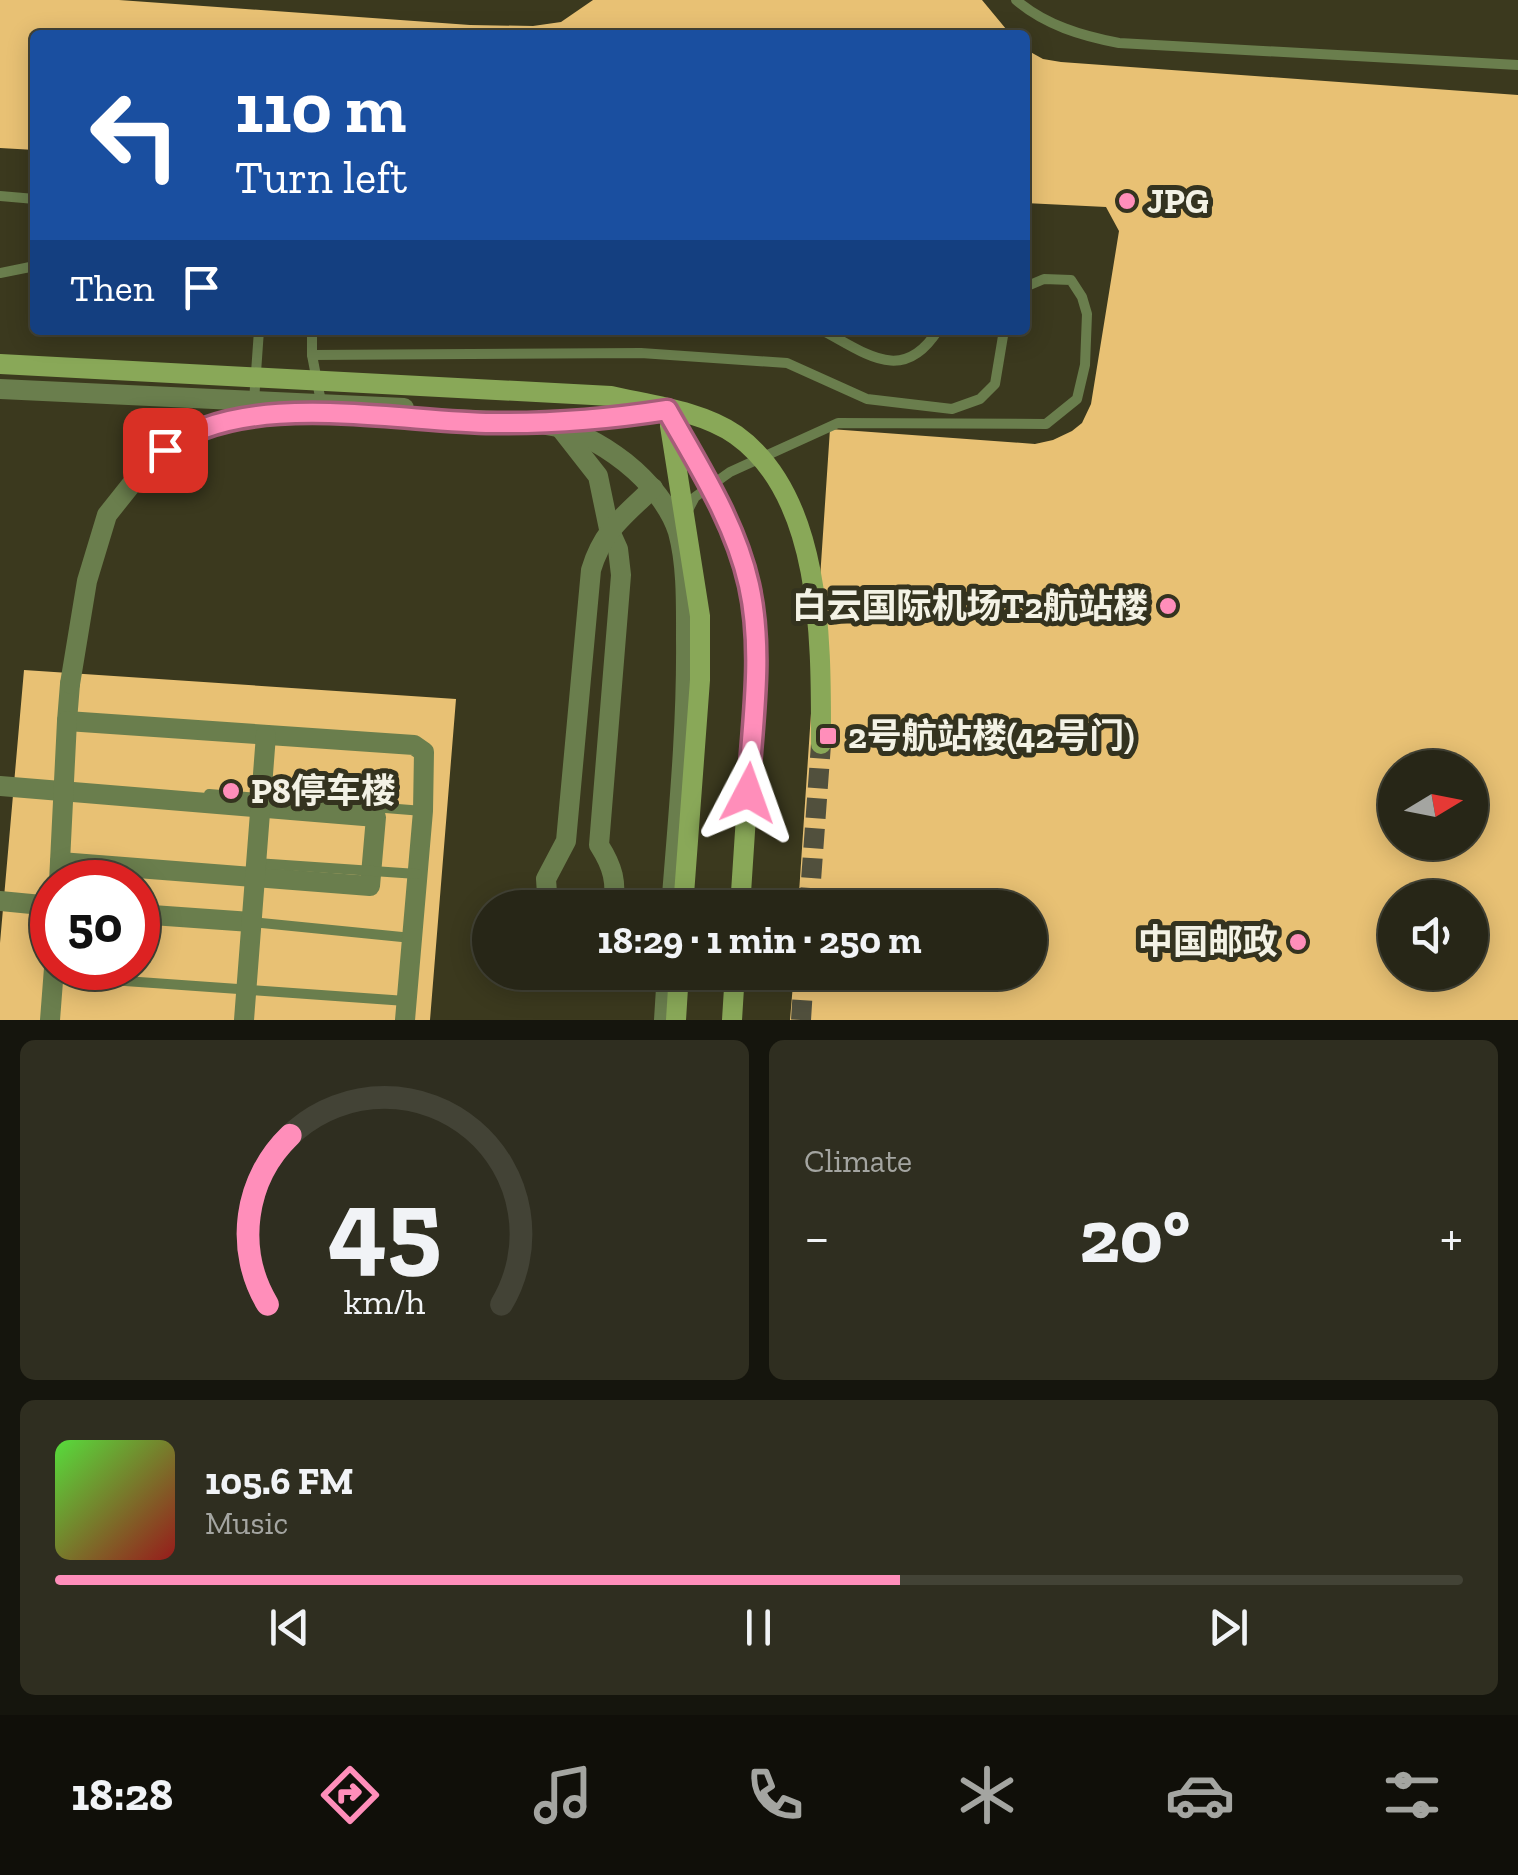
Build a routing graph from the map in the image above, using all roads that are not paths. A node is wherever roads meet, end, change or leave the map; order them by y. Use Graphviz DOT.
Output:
graph roads {
  1 [pos="1016,0"];
  2 [pos="1518,65"];
  3 [pos="0,196"];
  4 [pos="30,199"];
  5 [pos="30,267"];
  6 [pos="0,273"];
  7 [pos="1030,285"];
  8 [pos="259,335"];
  9 [pos="312,335"];
  10 [pos="832,335"];
  11 [pos="935,335"];
  12 [pos="1003,335"];
  13 [pos="312,355"];
  14 [pos="0,364"];
  15 [pos="0,389"];
  16 [pos="254,401"];
  17 [pos="321,402"];
  18 [pos="667,410"];
  19 [pos="560,427"];
  20 [pos="654,488"];
  21 [pos="609,529"];
  22 [pos="678,531"];
  23 [pos="67,721"];
  24 [pos="266,735"];
  25 [pos="820,744"];
  26 [pos="0,786"];
  27 [pos="64,786"];
  28 [pos="261,796"];
  29 [pos="423,811"];
  30 [pos="60,860"];
  31 [pos="256,863"];
  32 [pos="160,872"];
  33 [pos="417,874"];
  34 [pos="547,890"];
  35 [pos="616,890"];
  36 [pos="673,890"];
  37 [pos="685,890"];
  38 [pos="741,890"];
  39 [pos="0,901"];
  40 [pos="30,904"];
  41 [pos="160,916"];
  42 [pos="252,922"];
  43 [pos="412,938"];
  44 [pos="160,982"];
  45 [pos="52,990"];
  46 [pos="247,990"];
  47 [pos="666,990"];
  48 [pos="678,990"];
  49 [pos="734,990"];
  50 [pos="406,1010"];
  51 [pos="50,1020"];
  52 [pos="244,1020"];
  53 [pos="664,1020"];
  54 [pos="676,1020"];
  55 [pos="732,1020"];
  1 -- 2 [label="lane"];
  3 -- 4 [label="lane"];
  5 -- 6 [label="lane"];
  7 -- 22 [label="lane"];
  8 -- 16 [label="lane"];
  9 -- 13 [label="lane"];
  10 -- 11 [label="lane"];
  12 -- 13 [label="lane"];
  13 -- 17 [label="lane"];
  14 -- 18 [label="main road, bridge"];
  15 -- 16 [label="street"];
  16 -- 17 [label="street"];
  17 -- 19 [label="street"];
  18 -- 23 [label="street, bridge"];
  18 -- 25 [label="main road, bridge"];
  18 -- 37 [label="main road, bridge"];
  18 -- 38 [label="main road, bridge"];
  19 -- 20 [label="street"];
  19 -- 21 [label="street"];
  20 -- 21 [label="street"];
  20 -- 22 [label="street"];
  21 -- 34 [label="street"];
  21 -- 35 [label="street"];
  22 -- 36 [label="street"];
  23 -- 24 [label="street"];
  23 -- 27 [label="street, bridge"];
  24 -- 28 [label="street, bridge"];
  24 -- 29 [label="street"];
  26 -- 32 [label="street"];
  27 -- 28 [label="lane"];
  27 -- 30 [label="street, bridge"];
  28 -- 29 [label="lane"];
  28 -- 31 [label="street, bridge"];
  29 -- 33 [label="street"];
  31 -- 33 [label="lane, bridge"];
  31 -- 42 [label="street, bridge"];
  33 -- 43 [label="street"];
  39 -- 40 [label="street"];
  41 -- 42 [label="street"];
  42 -- 43 [label="lane"];
  42 -- 46 [label="street, bridge"];
  43 -- 50 [label="street"];
  44 -- 46 [label="lane"];
  45 -- 51 [label="street"];
  46 -- 50 [label="lane"];
  46 -- 52 [label="street, bridge"];
  47 -- 53 [label="street"];
  48 -- 54 [label="main road"];
  49 -- 55 [label="main road"];
}
